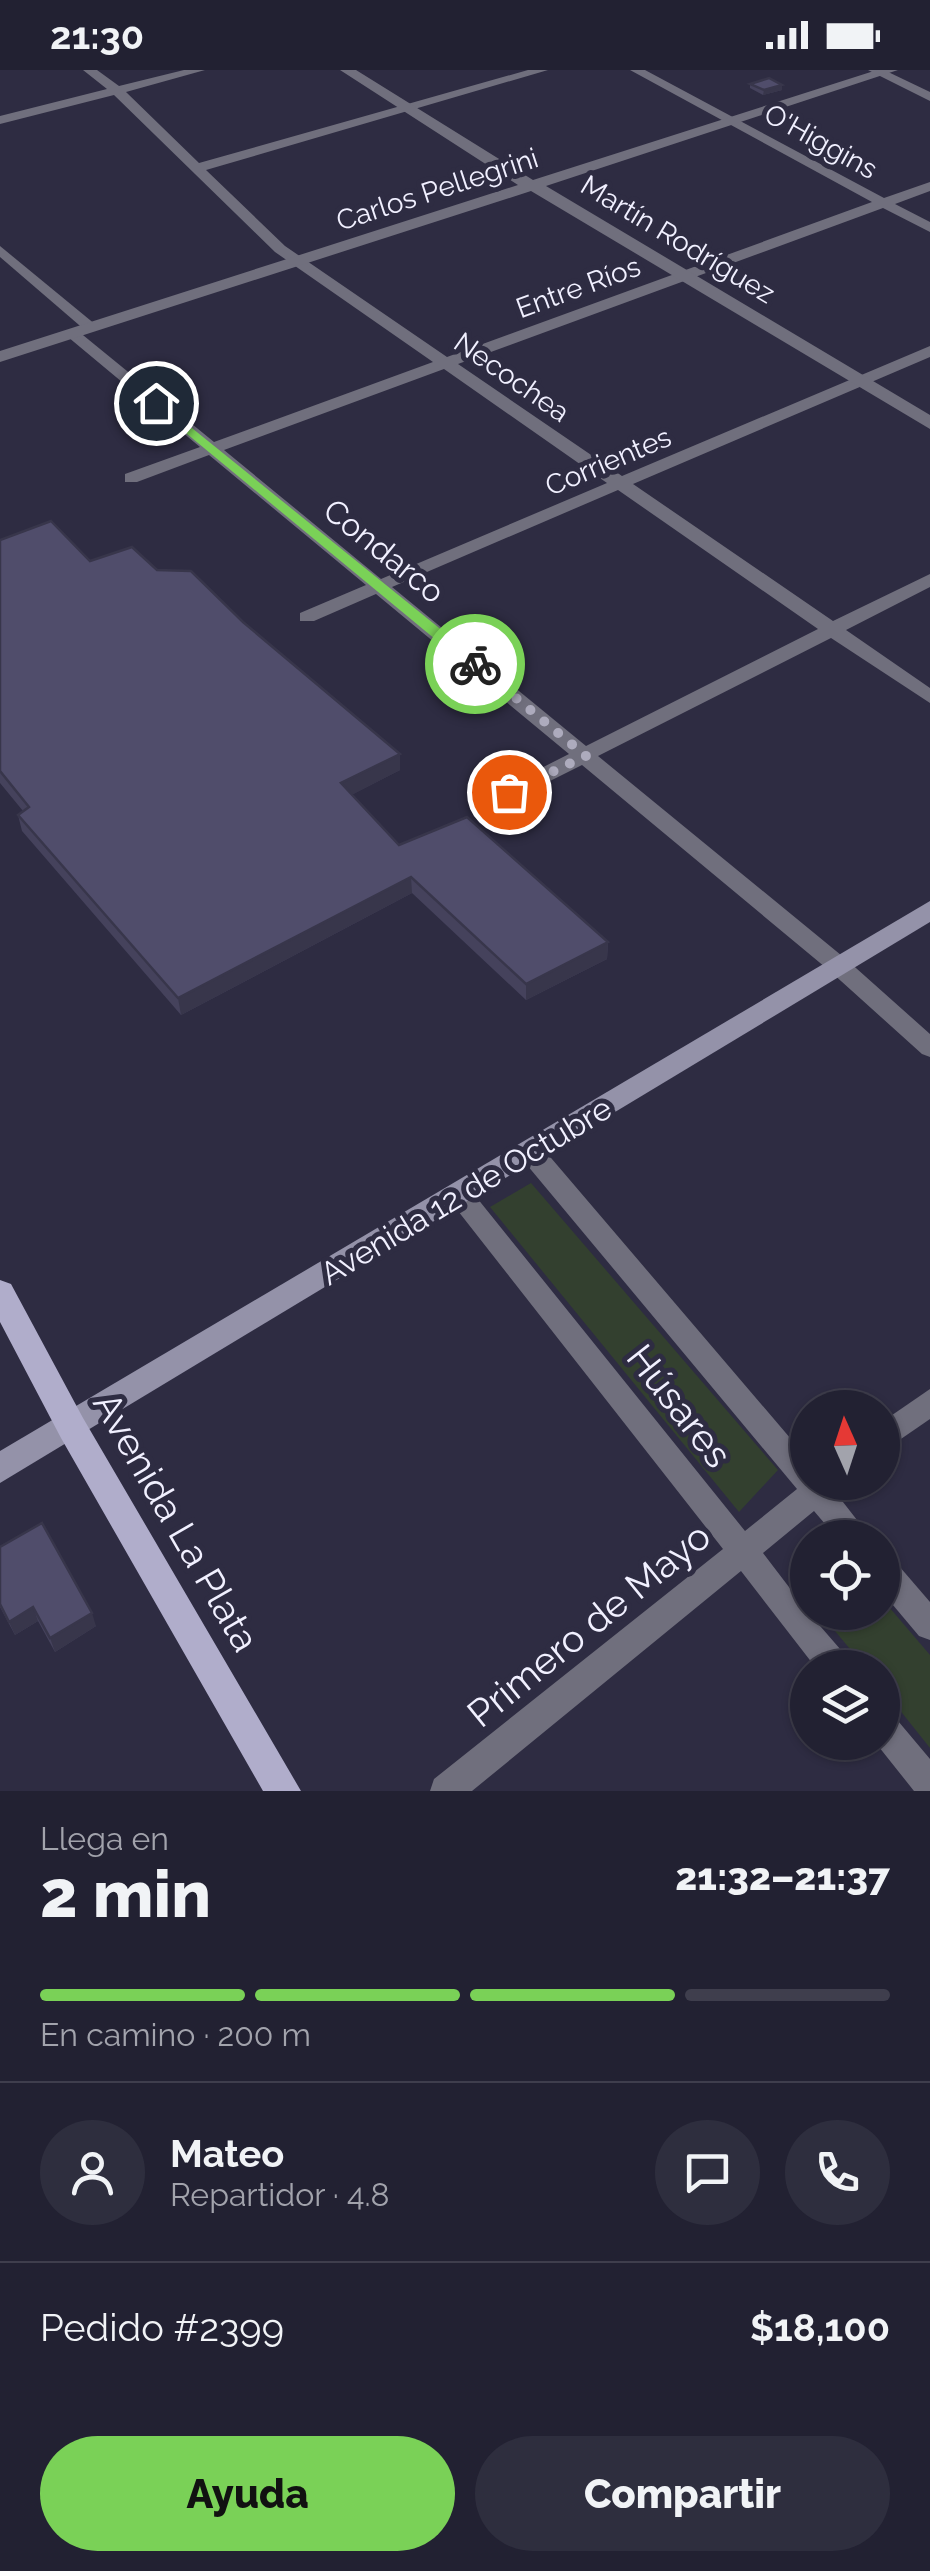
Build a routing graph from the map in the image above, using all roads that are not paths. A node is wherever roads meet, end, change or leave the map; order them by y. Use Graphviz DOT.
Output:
graph roads {
  1 [pos="90,70"];
  2 [pos="199,70"];
  3 [pos="347,70"];
  4 [pos="542,70"];
  5 [pos="636,70"];
  6 [pos="882,71"];
  7 [pos="116,90"];
  8 [pos="930,97"];
  9 [pos="409,110"];
  10 [pos="0,120"];
  11 [pos="734,122"];
  12 [pos="198,168"];
  13 [pos="534,186"];
  14 [pos="930,186"];
  15 [pos="884,203"];
  16 [pos="930,228"];
  17 [pos="0,250"];
  18 [pos="299,262"];
  19 [pos="687,277"];
  20 [pos="82,331"];
  21 [pos="930,351"];
  22 [pos="0,357"];
  23 [pos="445,364"];
  24 [pos="860,380"];
  25 [pos="930,423"];
  26 [pos="212,449"];
  27 [pos="130,478"];
  28 [pos="621,486"];
  29 [pos="930,580"];
  30 [pos="380,586"];
  31 [pos="307,617"];
  32 [pos="831,630"];
  33 [pos="930,697"];
  34 [pos="586,756"];
  35 [pos="509,792"];
  36 [pos="930,910"];
  37 [pos="839,966"];
  38 [pos="930,1048"];
  39 [pos="531,1152"];
  40 [pos="460,1195"];
  41 [pos="0,1293"];
  42 [pos="930,1402"];
  43 [pos="900,1425"];
  44 [pos="72,1428"];
  45 [pos="790,1455"];
  46 [pos="0,1468"];
  47 [pos="798,1500"];
  48 [pos="827,1500"];
  49 [pos="842,1520"];
  50 [pos="742,1552"];
  51 [pos="900,1590"];
  52 [pos="930,1624"];
  53 [pos="821,1650"];
  54 [pos="900,1748"];
  55 [pos="930,1785"];
  56 [pos="282,1791"];
  57 [pos="446,1791"];
  1 -- 7 [label="street, Necochea"];
  2 -- 7 [label="street"];
  3 -- 9 [label="street, Martín Rodríguez"];
  4 -- 9 [label="street"];
  5 -- 11 [label="street, O'Higgins"];
  6 -- 8 [label="street"];
  6 -- 11 [label="street, Carlos Pellegrini"];
  7 -- 10 [label="street"];
  7 -- 12 [label="street, Necochea"];
  9 -- 12 [label="street"];
  9 -- 13 [label="street, Martín Rodríguez"];
  11 -- 13 [label="street, Carlos Pellegrini"];
  11 -- 15 [label="street, O'Higgins"];
  12 -- 18 [label="street, Necochea"];
  13 -- 18 [label="street, Carlos Pellegrini"];
  13 -- 19 [label="street, Martín Rodríguez"];
  14 -- 15 [label="street, Entre Ríos"];
  15 -- 16 [label="street, O'Higgins"];
  15 -- 19 [label="street, Entre Ríos"];
  17 -- 20 [label="street, Condarco"];
  18 -- 20 [label="street, Carlos Pellegrini"];
  18 -- 23 [label="street, Necochea"];
  19 -- 23 [label="street, Entre Ríos"];
  19 -- 24 [label="street, Martín Rodríguez"];
  20 -- 22 [label="street, Carlos Pellegrini"];
  20 -- 26 [label="street, Condarco"];
  21 -- 24 [label="street, Corrientes"];
  23 -- 26 [label="street, Entre Ríos"];
  23 -- 28 [label="street, Necochea"];
  24 -- 25 [label="street, Martín Rodríguez"];
  24 -- 28 [label="street, Corrientes"];
  26 -- 27 [label="street, Entre Ríos"];
  26 -- 30 [label="street, Condarco"];
  28 -- 30 [label="street, Corrientes"];
  28 -- 32 [label="street, Necochea"];
  29 -- 32 [label="street"];
  30 -- 31 [label="street, Corrientes"];
  30 -- 34 [label="street, Condarco"];
  32 -- 33 [label="street, Necochea"];
  32 -- 34 [label="street"];
  34 -- 35 [label="street"];
  34 -- 37 [label="street, Condarco"];
  36 -- 37 [label="main road, Avenida 12 de Octubre"];
  37 -- 38 [label="street, Condarco"];
  37 -- 39 [label="main road, Avenida 12 de Octubre"];
  39 -- 40 [label="main road, Avenida 12 de Octubre"];
  39 -- 45 [label="street, Húsares"];
  40 -- 44 [label="main road, Avenida 12 de Octubre"];
  40 -- 50 [label="street, Húsares"];
  41 -- 44 [label="main road, Avenida La Plata"];
  42 -- 43 [label="street"];
  44 -- 46 [label="main road, Avenida 12 de Octubre"];
  44 -- 56 [label="main road, Avenida La Plata"];
  47 -- 50 [label="street, Primero de Mayo"];
  48 -- 49 [label="street, Húsares"];
  50 -- 53 [label="street, Húsares"];
  50 -- 57 [label="street, Primero de Mayo"];
  51 -- 52 [label="street"];
  54 -- 55 [label="street"];
}
